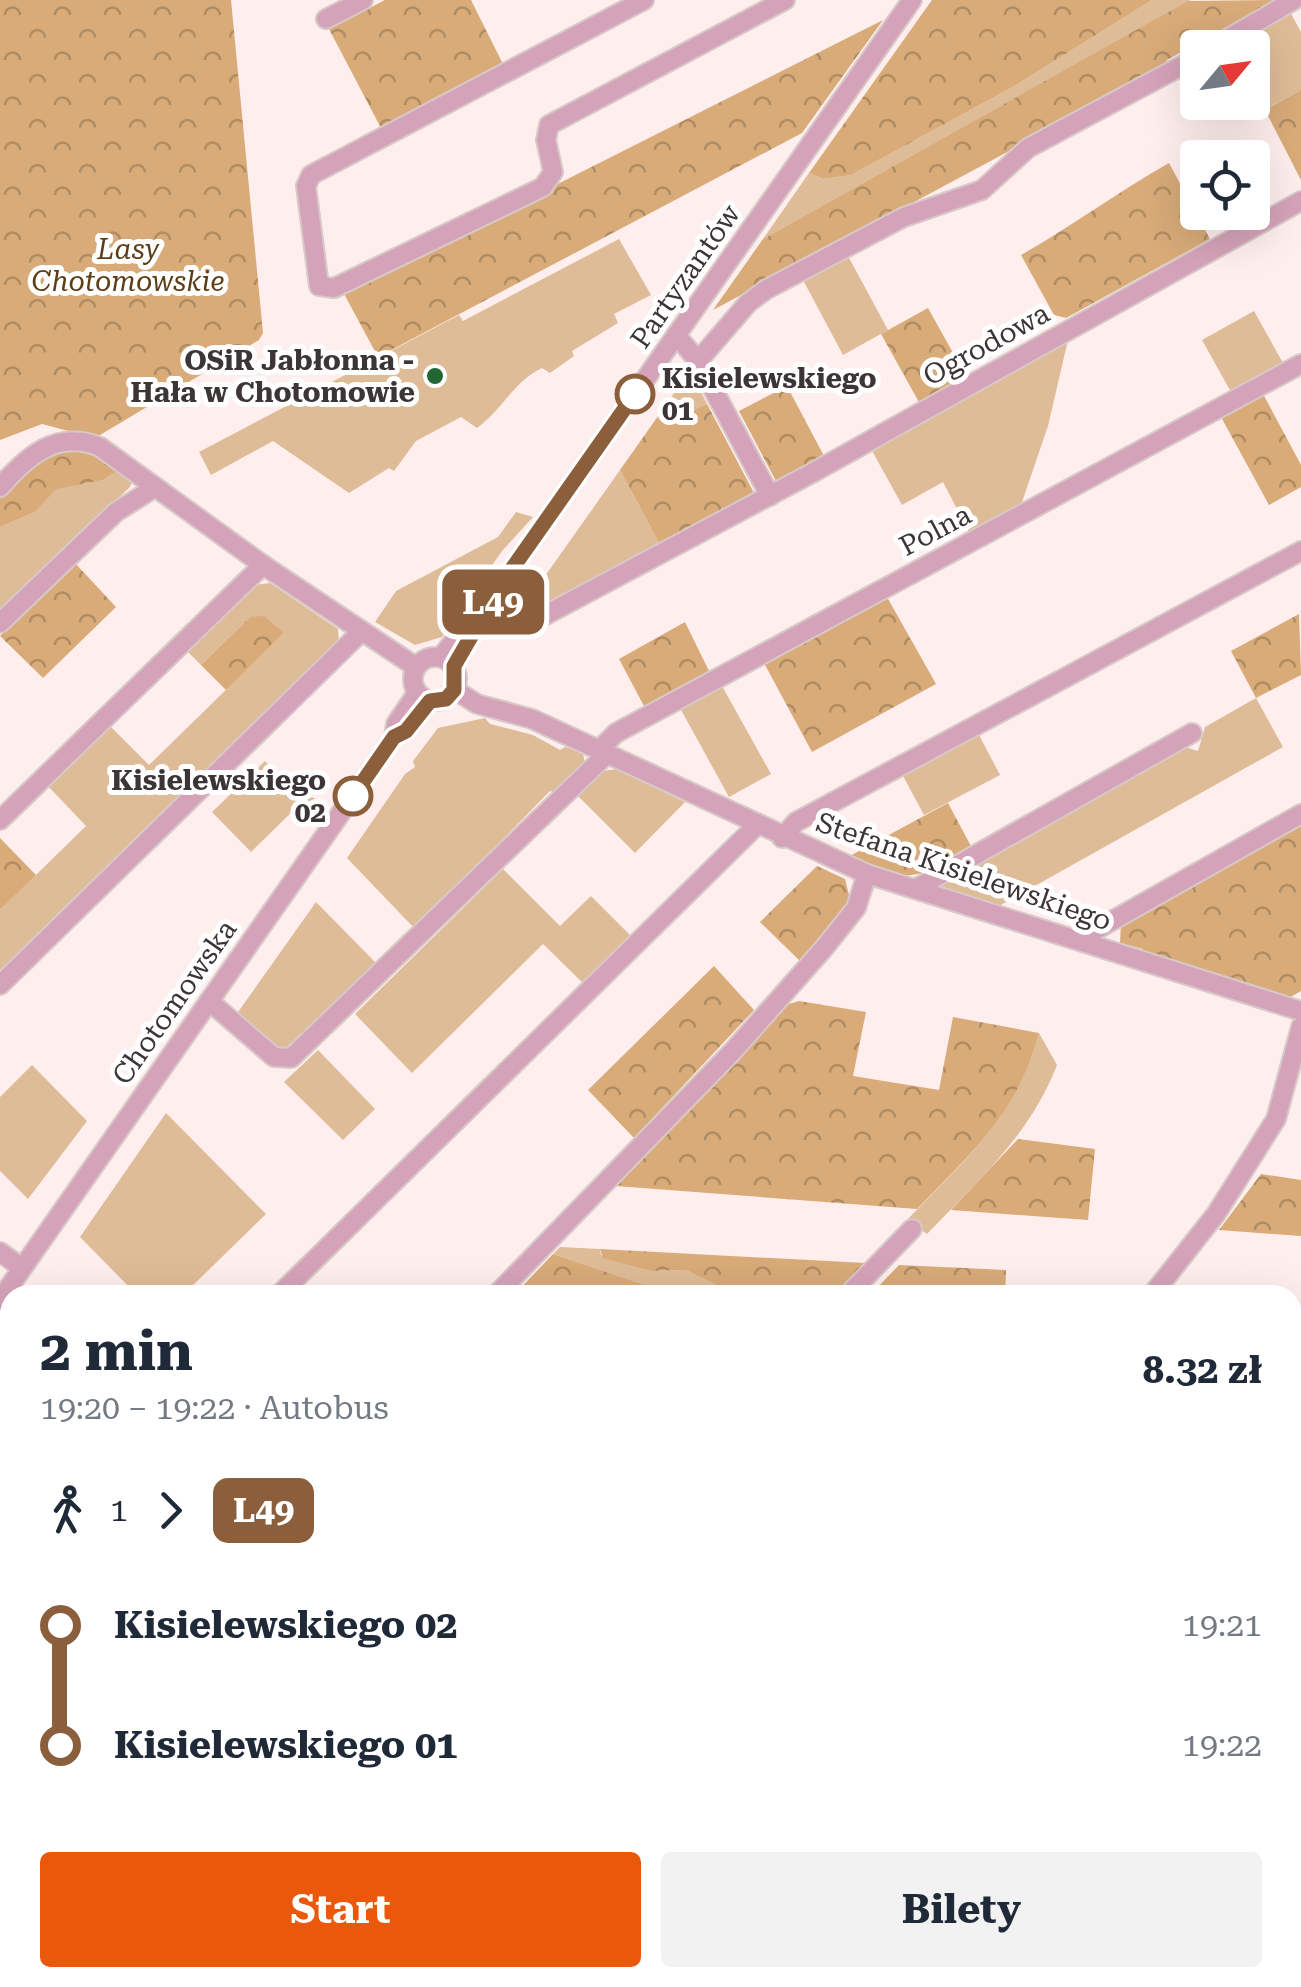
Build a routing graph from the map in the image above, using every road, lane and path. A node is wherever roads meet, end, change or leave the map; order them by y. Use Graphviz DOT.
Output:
graph roads {
  1 [pos="364,0"];
  2 [pos="644,0"];
  3 [pos="786,0"];
  4 [pos="912,0"];
  5 [pos="1294,0"];
  6 [pos="326,19"];
  7 [pos="1243,30"];
  8 [pos="1180,68"];
  9 [pos="1301,200"];
  10 [pos="676,335"];
  11 [pos="698,361"];
  12 [pos="1301,364"];
  13 [pos="0,488"];
  14 [pos="154,488"];
  15 [pos="770,496"];
  16 [pos="1301,551"];
  17 [pos="263,565"];
  18 [pos="538,619"];
  19 [pos="0,624"];
  20 [pos="362,631"];
  21 [pos="447,662"];
  22 [pos="416,667"];
  23 [pos="454,690"];
  24 [pos="424,697"];
  25 [pos="1192,733"];
  26 [pos="604,752"];
  27 [pos="1301,814"];
  28 [pos="0,820"];
  29 [pos="756,826"];
  30 [pos="782,838"];
  31 [pos="867,874"];
  32 [pos="915,889"];
  33 [pos="1078,940"];
  34 [pos="0,984"];
  35 [pos="209,1001"];
  36 [pos="1301,1011"];
  37 [pos="1301,1027"];
  38 [pos="912,1229"];
  39 [pos="0,1252"];
  40 [pos="22,1268"];
  41 [pos="10,1285"];
  42 [pos="289,1285"];
  43 [pos="506,1285"];
  44 [pos="858,1285"];
  45 [pos="1160,1285"];
  1 -- 6 [label="street"];
  2 -- 3 [label="street"];
  4 -- 10 [label="street, Partyzantów"];
  5 -- 7 [label="street"];
  8 -- 11 [label="street"];
  9 -- 15 [label="street, Ogrodowa"];
  10 -- 11 [label="street"];
  10 -- 21 [label="street, Partyzantów"];
  11 -- 15 [label="street"];
  12 -- 26 [label="street, Polna"];
  13 -- 14 [label="street"];
  14 -- 17 [label="street"];
  14 -- 19 [label="street"];
  15 -- 18 [label="street, Ogrodowa"];
  16 -- 30 [label="street"];
  17 -- 20 [label="street"];
  17 -- 28 [label="street"];
  20 -- 22 [label="street"];
  20 -- 34 [label="street"];
  21 -- 22 [label="street"];
  21 -- 23 [label="street"];
  22 -- 24 [label="street"];
  23 -- 24 [label="street"];
  23 -- 26 [label="street, Stefana Kisielewskiego"];
  24 -- 35 [label="street, Chotomowska"];
  25 -- 32 [label="street"];
  26 -- 29 [label="street, Stefana Kisielewskiego"];
  26 -- 35 [label="street, Polna"];
  27 -- 33 [label="street"];
  29 -- 30 [label="street, Stefana Kisielewskiego"];
  29 -- 42 [label="street"];
  30 -- 31 [label="street, Stefana Kisielewskiego"];
  31 -- 32 [label="street, Stefana Kisielewskiego"];
  31 -- 43 [label="street"];
  32 -- 33 [label="street, Stefana Kisielewskiego"];
  33 -- 36 [label="street, Stefana Kisielewskiego"];
  35 -- 40 [label="street, Chotomowska"];
  37 -- 45 [label="street"];
  38 -- 44 [label="street"];
  39 -- 40 [label="street"];
  40 -- 41 [label="street, Chotomowska"];
}
